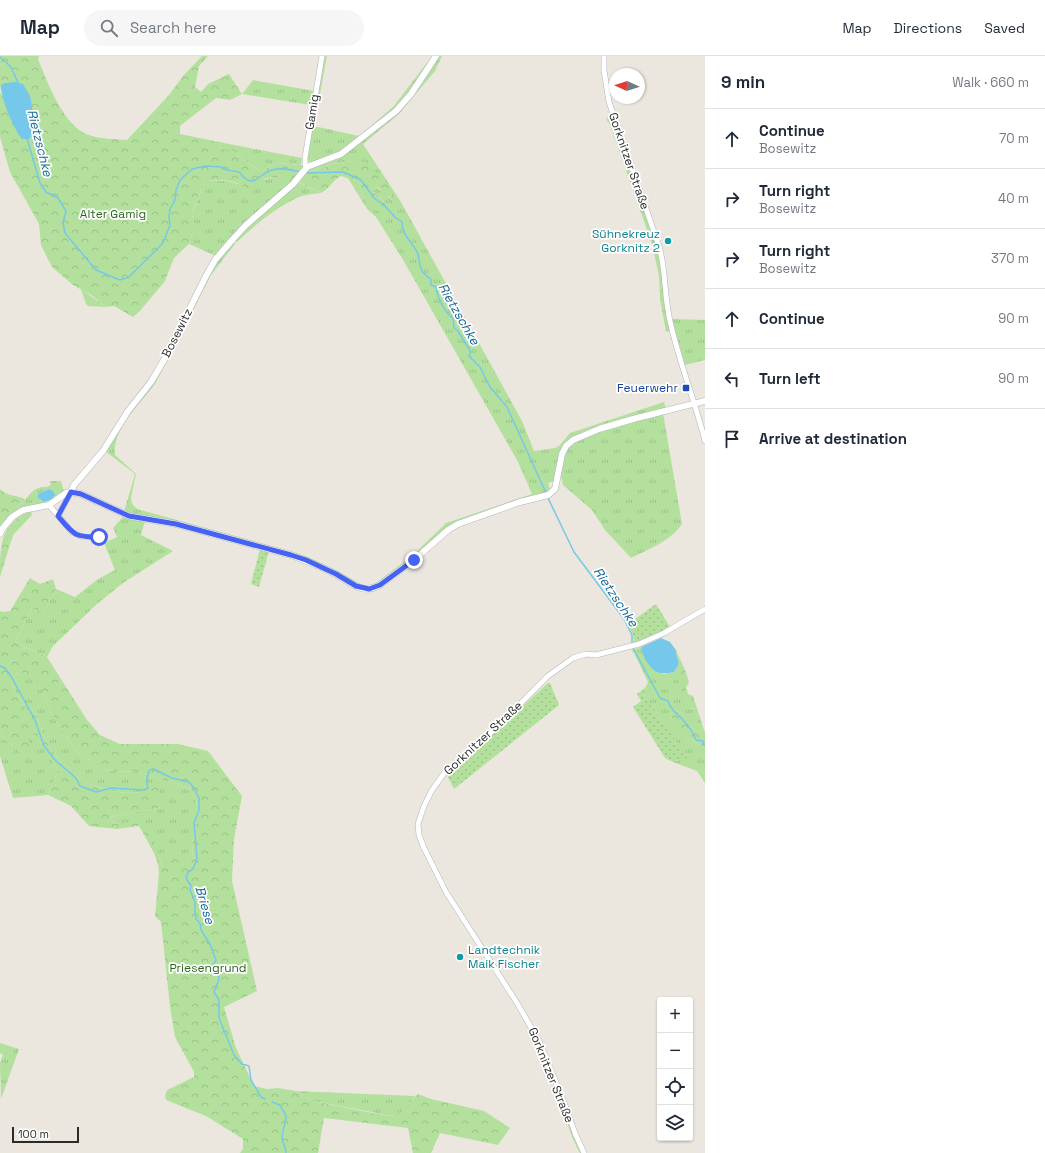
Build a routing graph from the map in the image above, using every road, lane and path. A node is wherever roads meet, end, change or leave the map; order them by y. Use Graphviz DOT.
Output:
graph roads {
  1 [pos="322,56"];
  2 [pos="436,56"];
  3 [pos="604,56"];
  4 [pos="307,167"];
  5 [pos="705,401"];
  6 [pos="695,404"];
  7 [pos="705,441"];
  8 [pos="71,492"];
  9 [pos="49,505"];
  10 [pos="58,516"];
  11 [pos="0,534"];
  12 [pos="99,537"];
  13 [pos="705,609"];
  14 [pos="584,1153"];
  1 -- 4 [label="street, Gamig"];
  2 -- 4 [label="street"];
  3 -- 6 [label="street, Gorknitzer Straße"];
  4 -- 8 [label="street, Bosewitz"];
  5 -- 6 [label="street"];
  6 -- 7 [label="street, Gorknitzer Straße"];
  6 -- 8 [label="street"];
  8 -- 9 [label="street, Bosewitz"];
  8 -- 10 [label="street, Bosewitz"];
  9 -- 10 [label="street"];
  9 -- 11 [label="street, Bosewitz"];
  10 -- 12 [label="street"];
  13 -- 14 [label="street, Gorknitzer Straße"];
}
